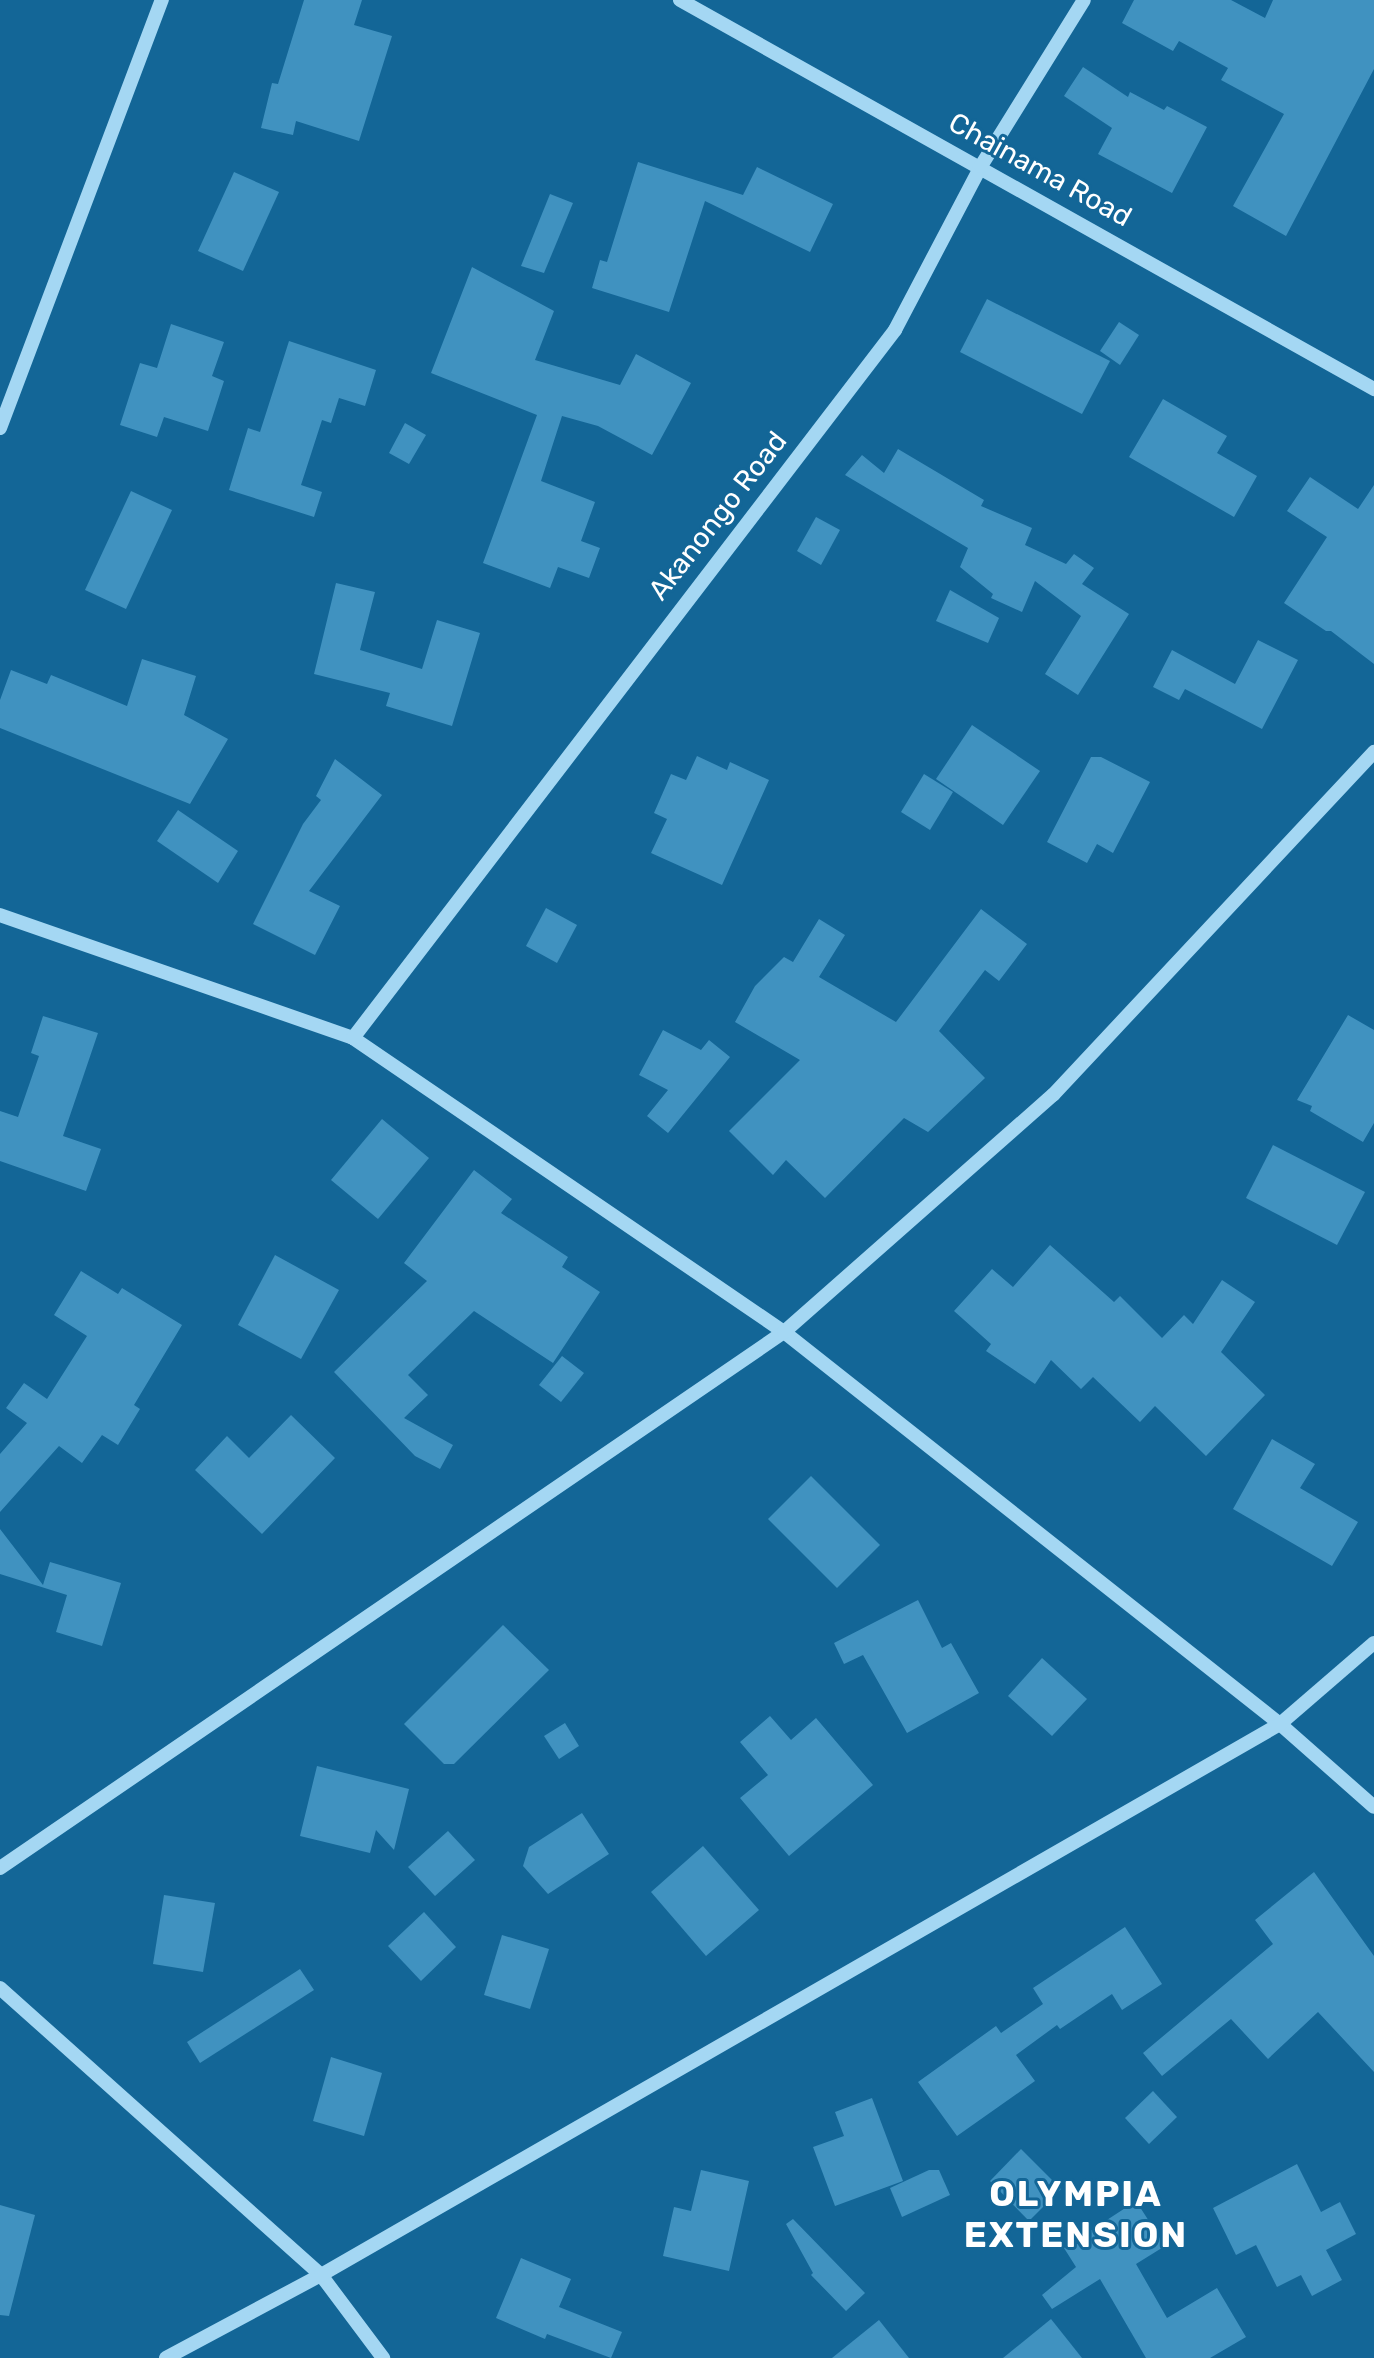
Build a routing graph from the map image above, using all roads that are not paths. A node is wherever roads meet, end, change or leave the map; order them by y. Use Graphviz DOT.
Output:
graph roads {
  1 [pos="162,0"];
  2 [pos="680,0"];
  3 [pos="1084,0"];
  4 [pos="981,166"];
  5 [pos="1374,389"];
  6 [pos="0,428"];
  7 [pos="1374,752"];
  8 [pos="0,915"];
  9 [pos="353,1038"];
  10 [pos="784,1332"];
  11 [pos="1374,1643"];
  12 [pos="1280,1724"];
  13 [pos="1374,1807"];
  14 [pos="0,1868"];
  15 [pos="0,1988"];
  16 [pos="321,2275"];
  17 [pos="166,2358"];
  18 [pos="383,2358"];
  1 -- 6 [label="street"];
  2 -- 4 [label="street, Chainama Road"];
  3 -- 4 [label="street, Akanongo Road"];
  4 -- 5 [label="street, Chainama Road"];
  4 -- 9 [label="street, Akanongo Road"];
  7 -- 10 [label="street"];
  8 -- 9 [label="street"];
  9 -- 10 [label="street"];
  10 -- 12 [label="street"];
  10 -- 14 [label="street"];
  11 -- 12 [label="street"];
  12 -- 13 [label="street"];
  12 -- 16 [label="street"];
  15 -- 16 [label="street"];
  16 -- 17 [label="street"];
  16 -- 18 [label="street"];
}
